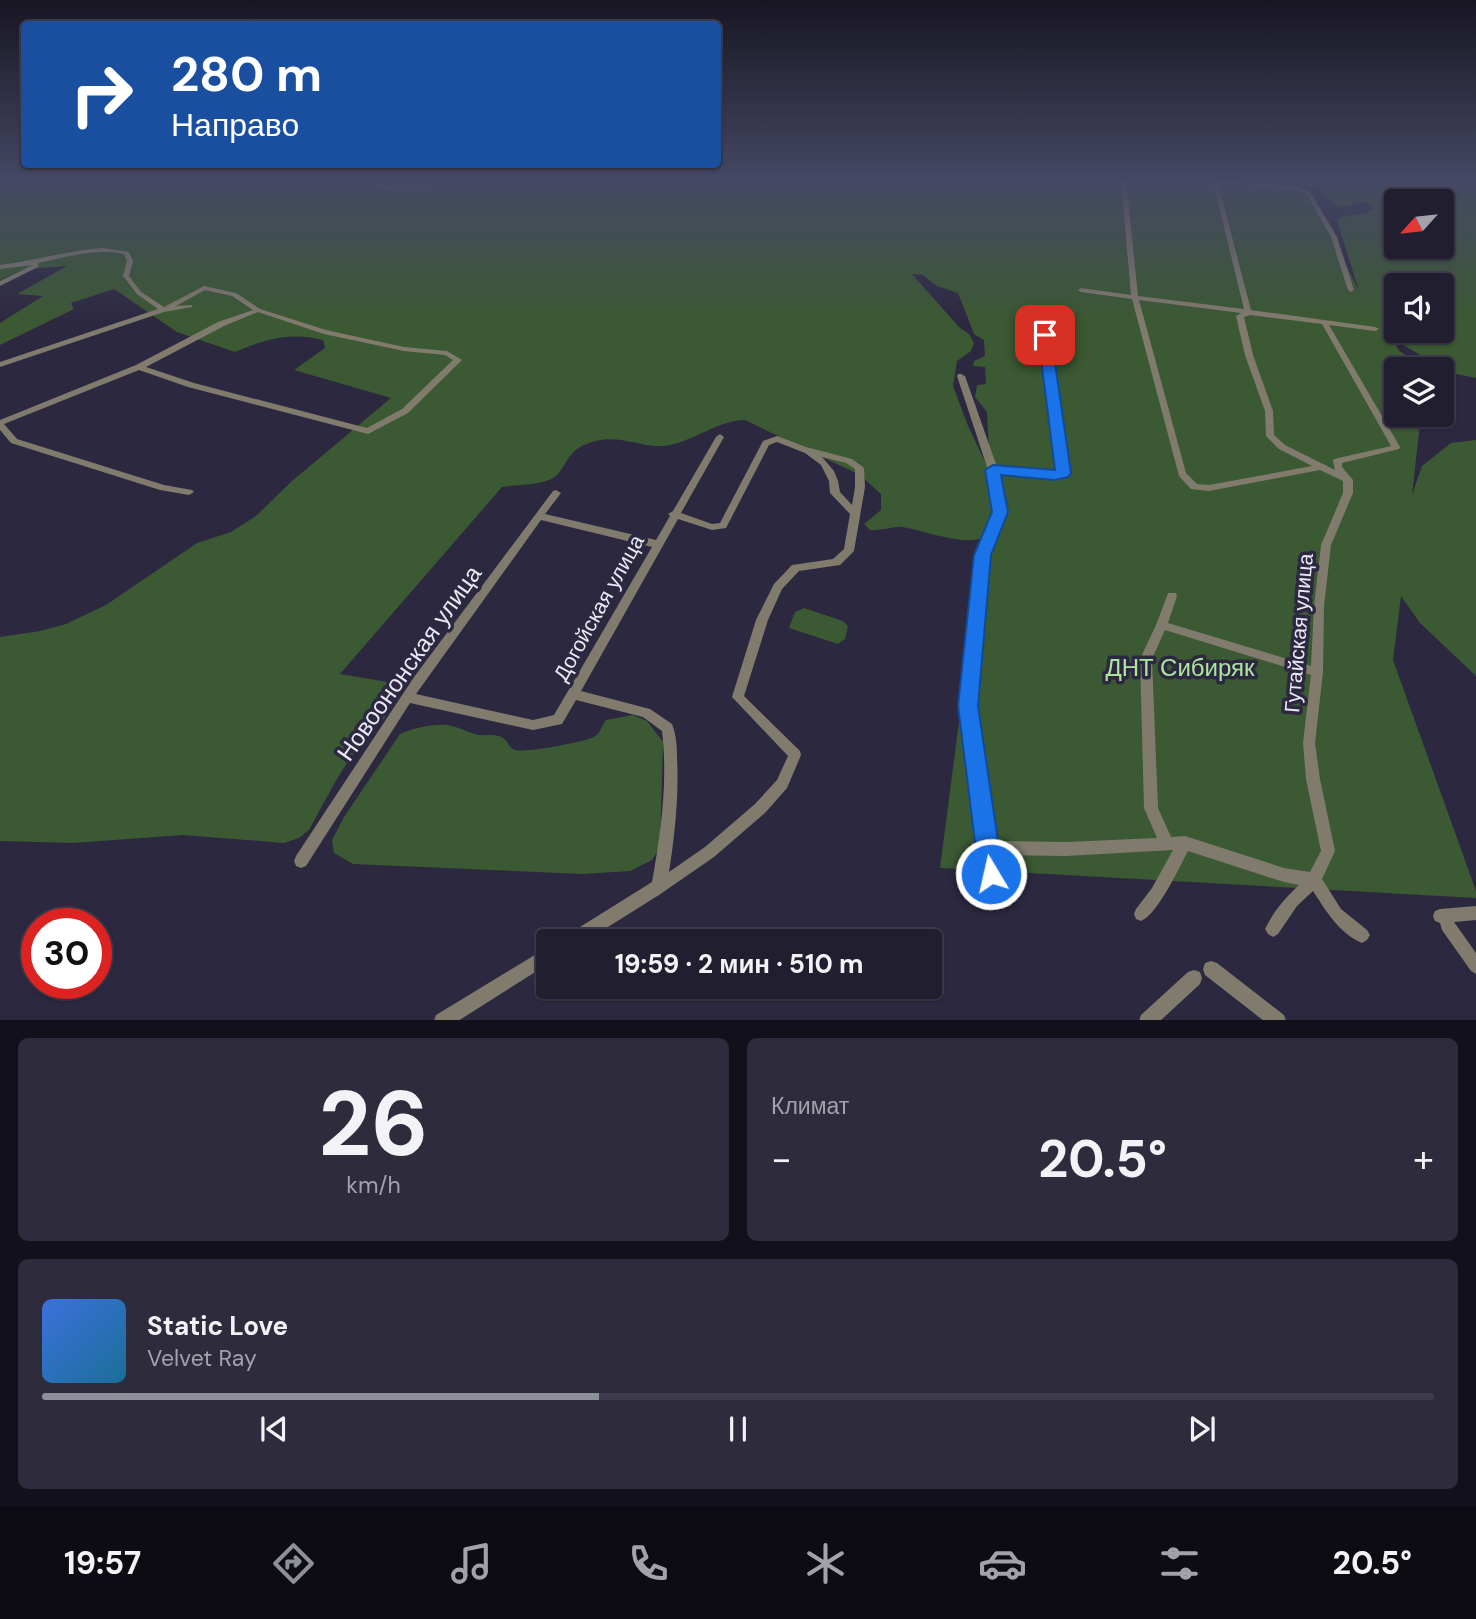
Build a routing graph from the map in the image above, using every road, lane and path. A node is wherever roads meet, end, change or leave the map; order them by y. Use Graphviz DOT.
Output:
graph roads {
  1 [pos="1128,228"];
  2 [pos="1227,228"];
  3 [pos="1329,228"];
  4 [pos="30,263"];
  5 [pos="0,267"];
  6 [pos="0,284"];
  7 [pos="1081,290"];
  8 [pos="1351,290"];
  9 [pos="1135,297"];
  10 [pos="190,306"];
  11 [pos="1041,307"];
  12 [pos="163,310"];
  13 [pos="258,310"];
  14 [pos="1248,313"];
  15 [pos="1324,323"];
  16 [pos="1375,329"];
  17 [pos="0,365"];
  18 [pos="139,367"];
  19 [pos="961,376"];
  20 [pos="0,424"];
  21 [pos="720,437"];
  22 [pos="807,450"];
  23 [pos="1319,467"];
  24 [pos="993,470"];
  25 [pos="1348,480"];
  26 [pos="190,492"];
  27 [pos="556,493"];
  28 [pos="854,512"];
  29 [pos="673,514"];
  30 [pos="538,516"];
  31 [pos="656,544"];
  32 [pos="1172,596"];
  33 [pos="1162,625"];
  34 [pos="1317,672"];
  35 [pos="572,694"];
  36 [pos="407,697"];
  37 [pos="1185,843"];
  38 [pos="1167,844"];
  39 [pos="987,848"];
  40 [pos="301,861"];
  41 [pos="1314,880"];
  42 [pos="659,886"];
  43 [pos="995,900"];
  44 [pos="1476,913"];
  45 [pos="1141,914"];
  46 [pos="590,929"];
  47 [pos="1273,929"];
  48 [pos="1362,935"];
  49 [pos="536,962"];
  50 [pos="1476,966"];
  51 [pos="1211,969"];
  52 [pos="1194,978"];
  53 [pos="442,1020"];
  54 [pos="1147,1020"];
  55 [pos="1278,1020"];
  1 -- 9 [label="street"];
  2 -- 14 [label="street"];
  3 -- 8 [label="street"];
  4 -- 5 [label="street"];
  4 -- 6 [label="street"];
  4 -- 12 [label="street"];
  7 -- 9 [label="street"];
  9 -- 14 [label="street"];
  9 -- 23 [label="street"];
  10 -- 12 [label="street"];
  11 -- 24 [label="street"];
  12 -- 13 [label="street"];
  12 -- 17 [label="street"];
  13 -- 18 [label="street"];
  13 -- 18 [label="street"];
  14 -- 15 [label="street"];
  14 -- 23 [label="street"];
  15 -- 16 [label="street"];
  15 -- 25 [label="street, Гутайская улица"];
  18 -- 20 [label="street"];
  19 -- 24 [label="street"];
  20 -- 26 [label="street"];
  21 -- 29 [label="street, Догойская улица"];
  22 -- 28 [label="street"];
  22 -- 28 [label="street"];
  22 -- 29 [label="street"];
  23 -- 25 [label="street"];
  24 -- 39 [label="street"];
  25 -- 34 [label="street, Гутайская улица"];
  27 -- 30 [label="street, Новоононская улица"];
  28 -- 42 [label="street"];
  29 -- 31 [label="street, Догойская улица"];
  30 -- 31 [label="street"];
  30 -- 36 [label="street, Новоононская улица"];
  31 -- 35 [label="street, Догойская улица"];
  32 -- 33 [label="street"];
  33 -- 34 [label="street"];
  33 -- 38 [label="street"];
  34 -- 41 [label="street, Гутайская улица"];
  35 -- 36 [label="street, Догойская улица"];
  35 -- 42 [label="street"];
  36 -- 40 [label="street, Новоононская улица"];
  37 -- 38 [label="street"];
  37 -- 41 [label="street"];
  37 -- 45 [label="street"];
  38 -- 39 [label="street"];
  39 -- 43 [label="street"];
  41 -- 47 [label="street"];
  41 -- 48 [label="street"];
  42 -- 46 [label="street"];
  44 -- 50 [label="street"];
  49 -- 53 [label="street"];
  51 -- 55 [label="street"];
  52 -- 54 [label="street"];
}
